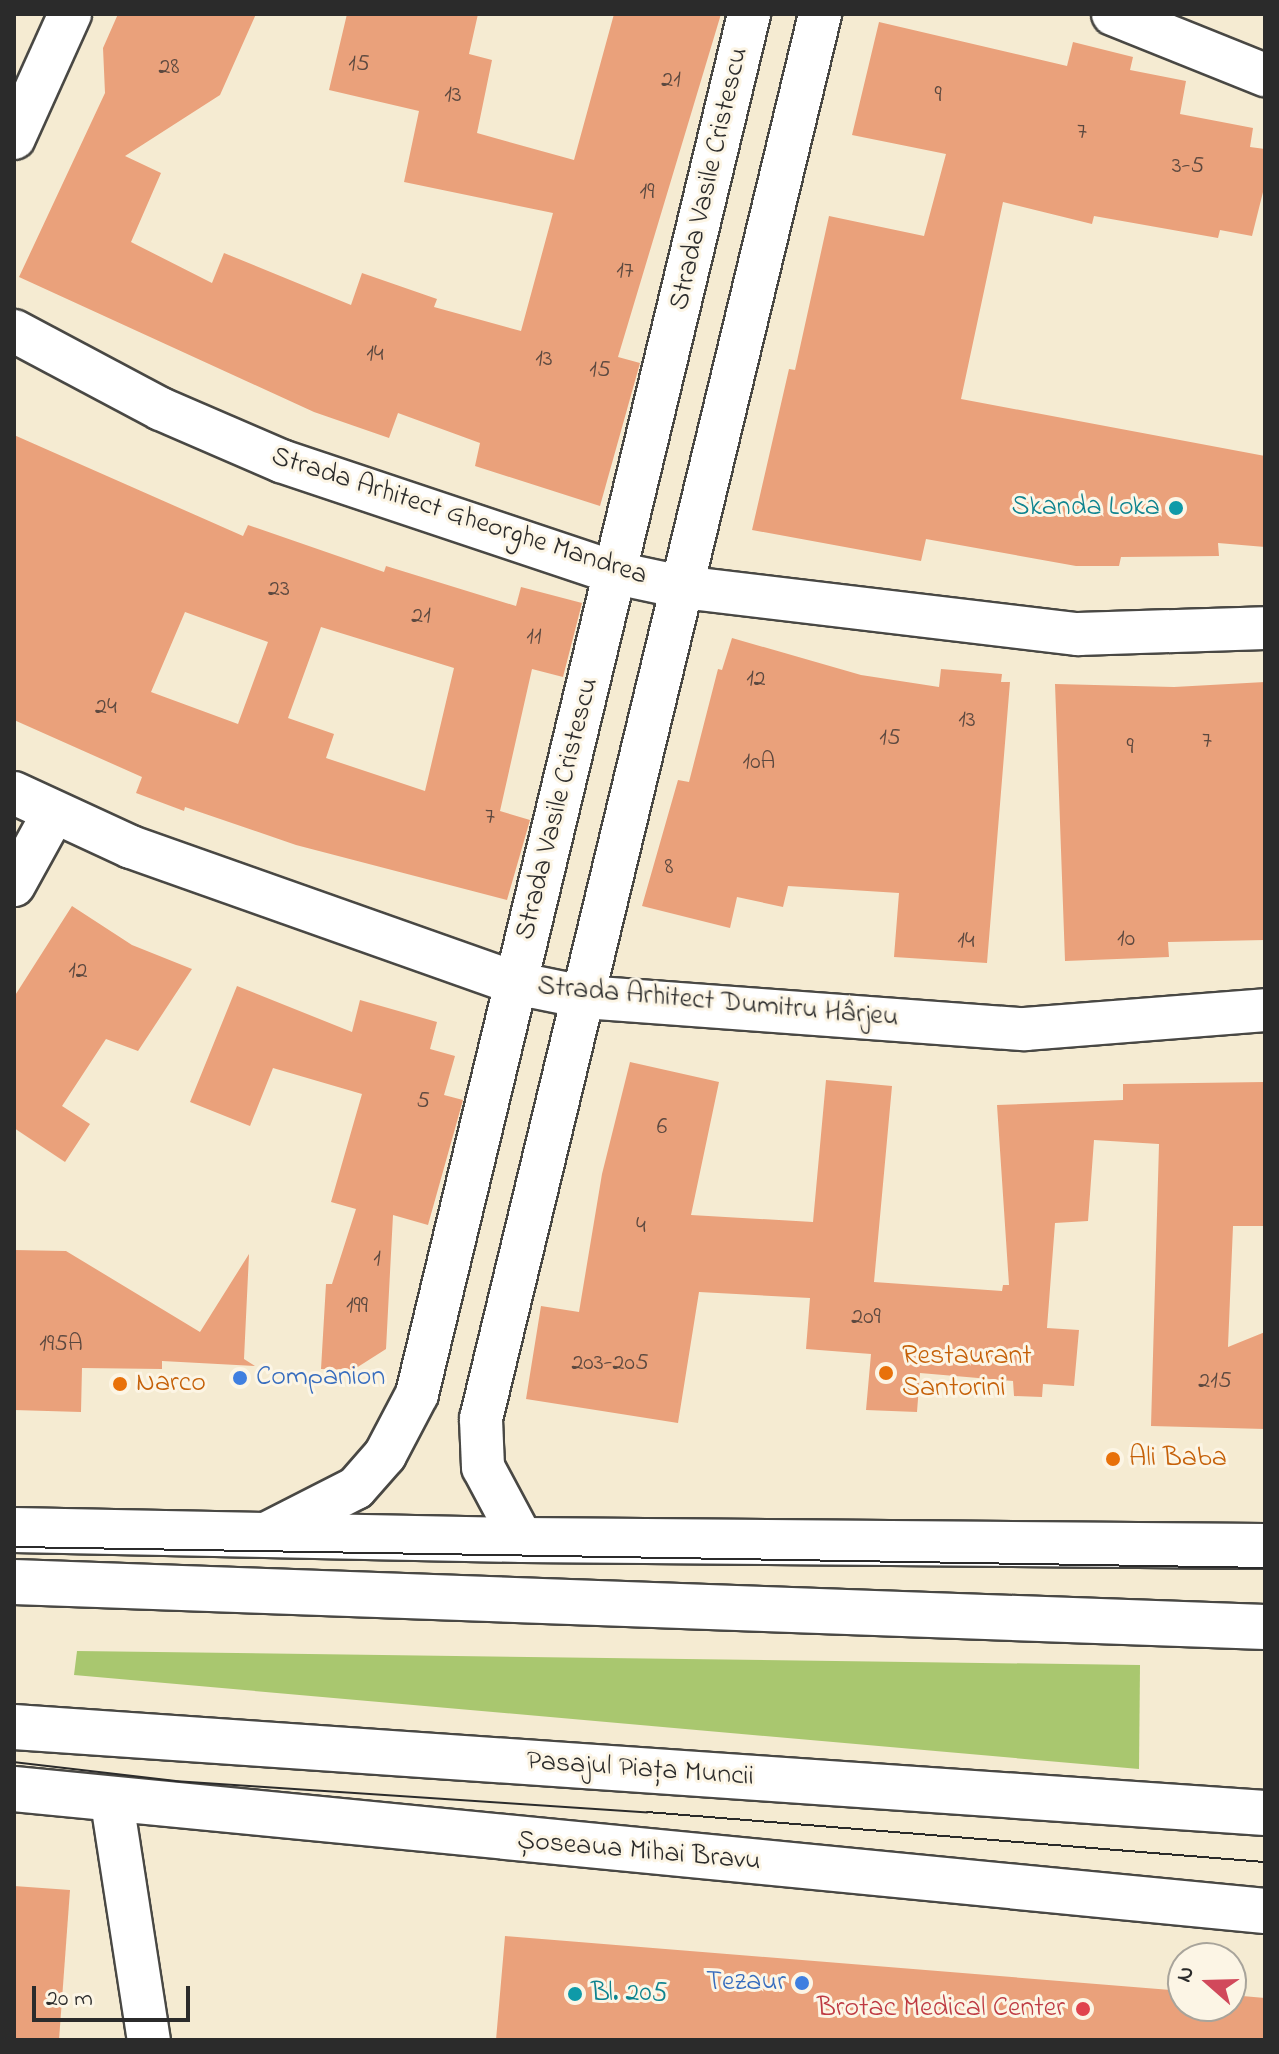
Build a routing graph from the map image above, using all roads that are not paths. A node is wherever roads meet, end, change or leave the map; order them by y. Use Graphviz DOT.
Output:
graph roads {
  1 [pos="70,14"];
  2 [pos="749,14"];
  3 [pos="820,14"];
  4 [pos="1113,14"];
  5 [pos="1265,75"];
  6 [pos="14,138"];
  7 [pos="14,331"];
  8 [pos="616,573"];
  9 [pos="682,587"];
  10 [pos="1265,628"];
  11 [pos="14,793"];
  12 [pos="53,814"];
  13 [pos="14,885"];
  14 [pos="515,983"];
  15 [pos="584,997"];
  16 [pos="1265,1010"];
  17 [pos="14,1530"];
  18 [pos="264,1535"];
  19 [pos="522,1540"];
  20 [pos="1265,1546"];
  21 [pos="14,1582"];
  22 [pos="1265,1627"];
  23 [pos="14,1727"];
  24 [pos="14,1789"];
  25 [pos="112,1802"];
  26 [pos="1265,1813"];
  27 [pos="1265,1911"];
  28 [pos="149,2040"];
  1 -- 6 [label="street"];
  2 -- 8 [label="street, Strada Vasile Cristescu"];
  3 -- 9 [label="street"];
  4 -- 5 [label="street"];
  7 -- 8 [label="street, Strada Arhitect Gheorghe Mandrea"];
  8 -- 9 [label="street, Strada Arhitect Gheorghe Mandrea"];
  8 -- 14 [label="street, Strada Vasile Cristescu"];
  9 -- 10 [label="street, Strada Arhitect Gheorghe Mandrea"];
  9 -- 15 [label="street"];
  11 -- 12 [label="street, Strada Arhitect Dumitru Hârjeu"];
  12 -- 13 [label="street"];
  12 -- 14 [label="street, Strada Arhitect Dumitru Hârjeu"];
  14 -- 15 [label="street, Strada Arhitect Dumitru Hârjeu"];
  14 -- 18 [label="street, Strada Vasile Cristescu"];
  15 -- 16 [label="street, Strada Arhitect Dumitru Hârjeu"];
  15 -- 19 [label="street"];
  17 -- 18 [label="main road"];
  18 -- 19 [label="main road"];
  19 -- 20 [label="main road"];
  21 -- 22 [label="main road"];
  23 -- 26 [label="main road, Pasajul Piața Muncii"];
  24 -- 25 [label="main road, Șoseaua Mihai Bravu"];
  25 -- 27 [label="main road, Șoseaua Mihai Bravu"];
  25 -- 28 [label="street"];
}
